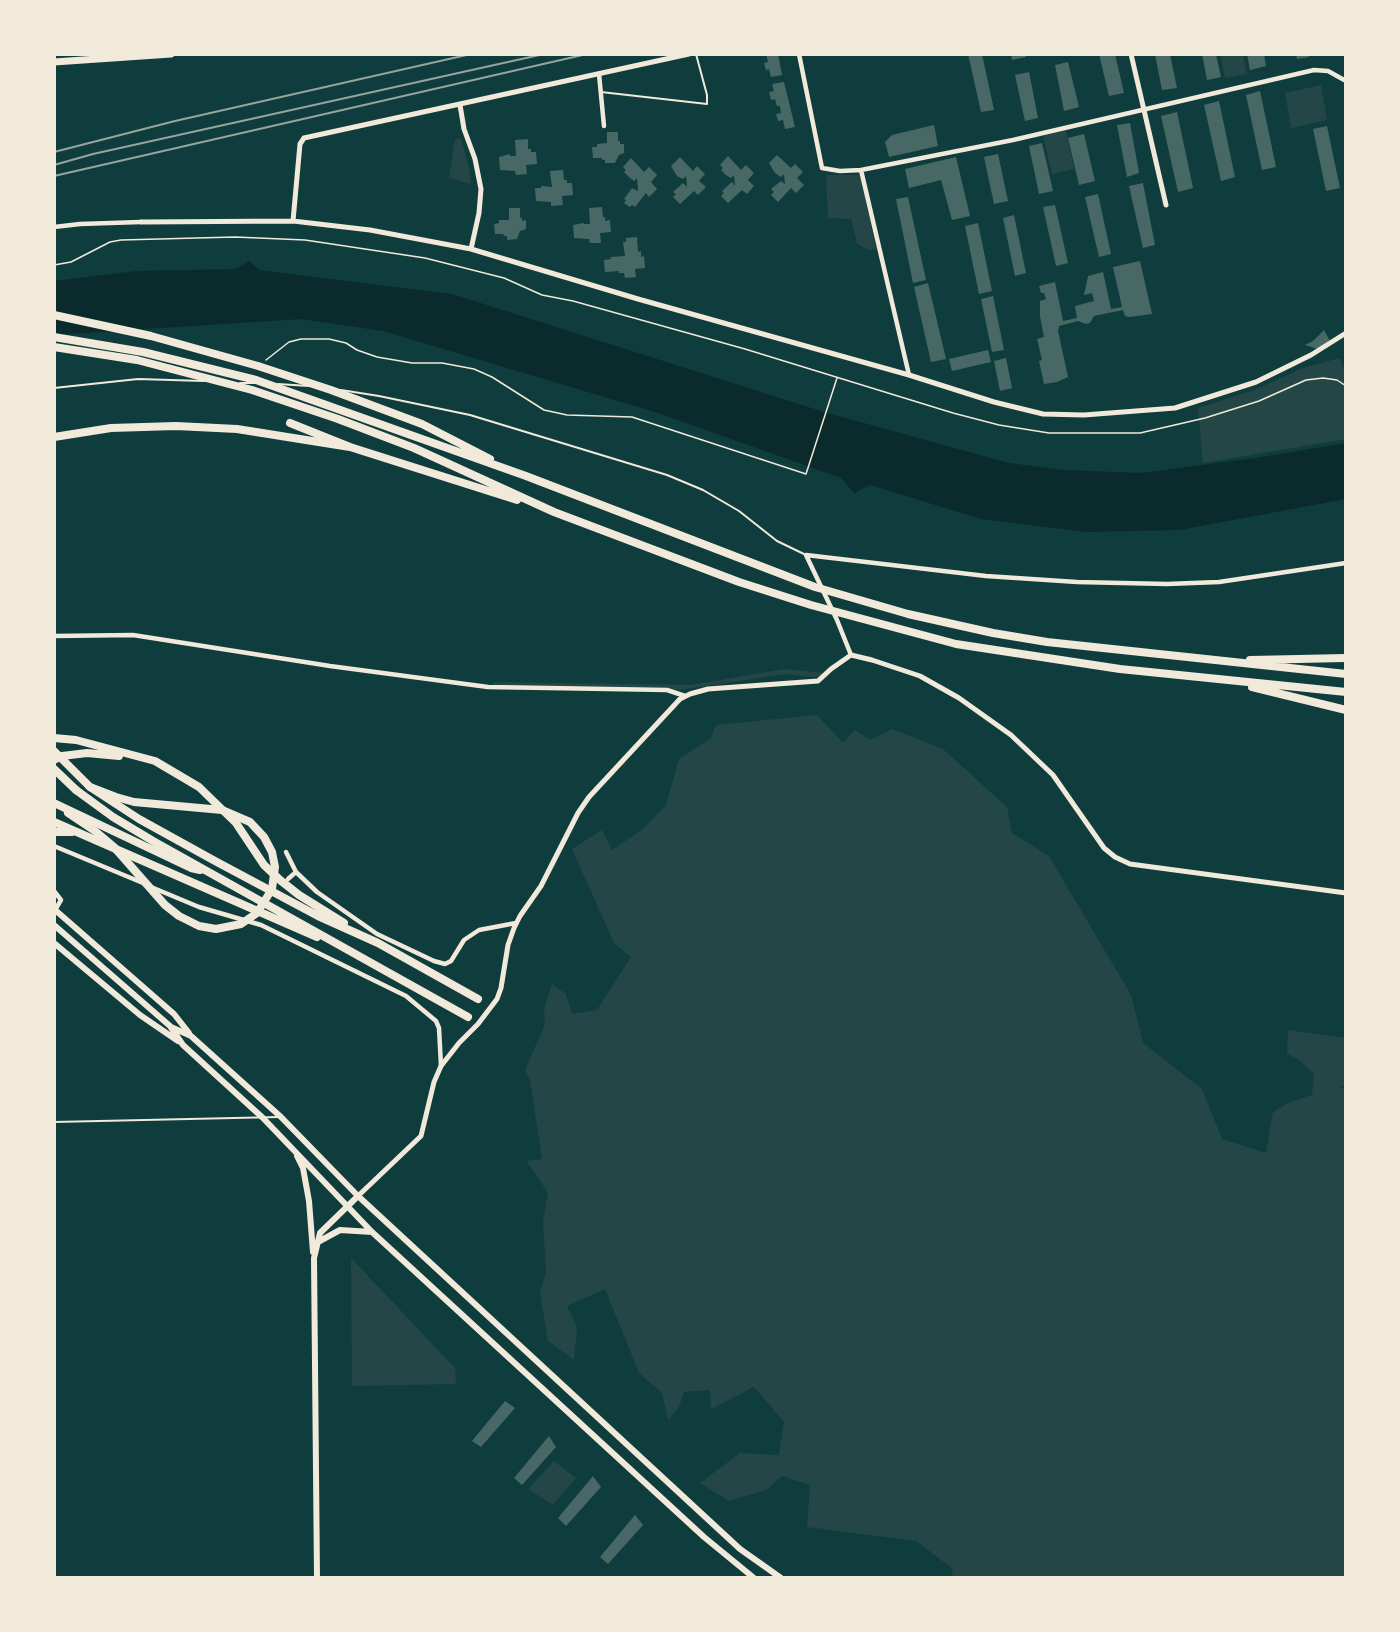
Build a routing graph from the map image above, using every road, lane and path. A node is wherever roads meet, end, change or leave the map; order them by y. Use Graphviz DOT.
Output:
graph roads {
  1 [pos="171,54"];
  2 [pos="689,54"];
  3 [pos="696,54"];
  4 [pos="799,54"];
  5 [pos="1131,54"];
  6 [pos="54,62"];
  7 [pos="599,74"];
  8 [pos="1346,81"];
  9 [pos="602,92"];
  10 [pos="460,105"];
  11 [pos="1144,109"];
  12 [pos="604,126"];
  13 [pos="861,170"];
  14 [pos="1166,205"];
  15 [pos="293,221"];
  16 [pos="141,222"];
  17 [pos="54,227"];
  18 [pos="471,249"];
  19 [pos="390,253"];
  20 [pos="54,266"];
  21 [pos="54,315"];
  22 [pos="1346,333"];
  23 [pos="54,337"];
  24 [pos="301,339"];
  25 [pos="54,347"];
  26 [pos="909,375"];
  27 [pos="837,378"];
  28 [pos="54,388"];
  29 [pos="291,423"];
  30 [pos="54,437"];
  31 [pos="350,447"];
  32 [pos="526,476"];
  33 [pos="554,512"];
  34 [pos="806,555"];
  35 [pos="1346,563"];
  36 [pos="54,636"];
  37 [pos="851,655"];
  38 [pos="1346,658"];
  39 [pos="1220,661"];
  40 [pos="1346,674"];
  41 [pos="1222,680"];
  42 [pos="1346,692"];
  43 [pos="685,696"];
  44 [pos="1346,710"];
  45 [pos="54,738"];
  46 [pos="54,751"];
  47 [pos="54,760"];
  48 [pos="155,761"];
  49 [pos="54,769"];
  50 [pos="87,784"];
  51 [pos="76,790"];
  52 [pos="54,803"];
  53 [pos="54,822"];
  54 [pos="54,832"];
  55 [pos="73,832"];
  56 [pos="54,846"];
  57 [pos="286,852"];
  58 [pos="296,872"];
  59 [pos="212,873"];
  60 [pos="288,879"];
  61 [pos="54,891"];
  62 [pos="1346,892"];
  63 [pos="55,909"];
  64 [pos="265,919"];
  65 [pos="516,923"];
  66 [pos="54,925"];
  67 [pos="261,925"];
  68 [pos="54,943"];
  69 [pos="378,943"];
  70 [pos="368,960"];
  71 [pos="478,999"];
  72 [pos="468,1017"];
  73 [pos="170,1026"];
  74 [pos="191,1036"];
  75 [pos="183,1045"];
  76 [pos="441,1066"];
  77 [pos="280,1117"];
  78 [pos="263,1118"];
  79 [pos="54,1122"];
  80 [pos="293,1148"];
  81 [pos="358,1196"];
  82 [pos="347,1206"];
  83 [pos="372,1232"];
  84 [pos="317,1242"];
  85 [pos="314,1258"];
  86 [pos="317,1578"];
  87 [pos="754,1578"];
  88 [pos="781,1578"];
  1 -- 6 [label="main road"];
  2 -- 7 [label="street"];
  3 -- 9 [label="lane"];
  4 -- 13 [label="street"];
  5 -- 11 [label="street"];
  7 -- 9 [label="street"];
  7 -- 10 [label="street"];
  8 -- 11 [label="street"];
  9 -- 12 [label="street"];
  10 -- 15 [label="street"];
  10 -- 18 [label="street"];
  11 -- 13 [label="street"];
  11 -- 14 [label="street"];
  13 -- 26 [label="street"];
  15 -- 16 [label="street"];
  15 -- 18 [label="street"];
  16 -- 17 [label="street"];
  18 -- 26 [label="street"];
  19 -- 20 [label="path"];
  21 -- 32 [label="highway"];
  22 -- 26 [label="street"];
  23 -- 32 [label="highway"];
  24 -- 27 [label="path"];
  25 -- 33 [label="highway"];
  28 -- 34 [label="lane"];
  29 -- 31 [label="highway"];
  30 -- 31 [label="highway"];
  31 -- 33 [label="highway"];
  32 -- 39 [label="highway"];
  33 -- 41 [label="highway"];
  34 -- 35 [label="street"];
  34 -- 37 [label="street"];
  36 -- 43 [label="street"];
  37 -- 43 [label="street"];
  37 -- 62 [label="street"];
  38 -- 39 [label="highway"];
  39 -- 40 [label="highway"];
  41 -- 42 [label="highway"];
  41 -- 44 [label="highway"];
  43 -- 65 [label="street"];
  45 -- 48 [label="highway"];
  46 -- 50 [label="highway"];
  47 -- 48 [label="highway"];
  48 -- 69 [label="highway"];
  49 -- 51 [label="highway"];
  50 -- 52 [label="highway"];
  50 -- 69 [label="highway"];
  51 -- 59 [label="highway"];
  52 -- 59 [label="highway"];
  53 -- 55 [label="highway"];
  54 -- 55 [label="highway"];
  55 -- 70 [label="highway"];
  56 -- 67 [label="street"];
  57 -- 58 [label="street"];
  58 -- 60 [label="street"];
  58 -- 65 [label="street"];
  59 -- 70 [label="highway"];
  61 -- 63 [label="street"];
  63 -- 74 [label="main road"];
  64 -- 67 [label="street"];
  65 -- 76 [label="street"];
  66 -- 73 [label="main road"];
  67 -- 76 [label="street"];
  68 -- 75 [label="main road"];
  69 -- 71 [label="highway"];
  70 -- 72 [label="highway"];
  73 -- 74 [label="main road"];
  73 -- 75 [label="main road"];
  74 -- 77 [label="main road"];
  75 -- 78 [label="main road"];
  76 -- 81 [label="street"];
  77 -- 78 [label="lane"];
  77 -- 81 [label="main road"];
  78 -- 79 [label="lane"];
  78 -- 80 [label="main road"];
  80 -- 82 [label="main road"];
  80 -- 85 [label="main road"];
  81 -- 82 [label="main road"];
  81 -- 88 [label="main road"];
  82 -- 83 [label="main road"];
  82 -- 84 [label="main road"];
  83 -- 84 [label="main road"];
  83 -- 87 [label="main road"];
  84 -- 85 [label="main road"];
  85 -- 86 [label="main road"];
}
